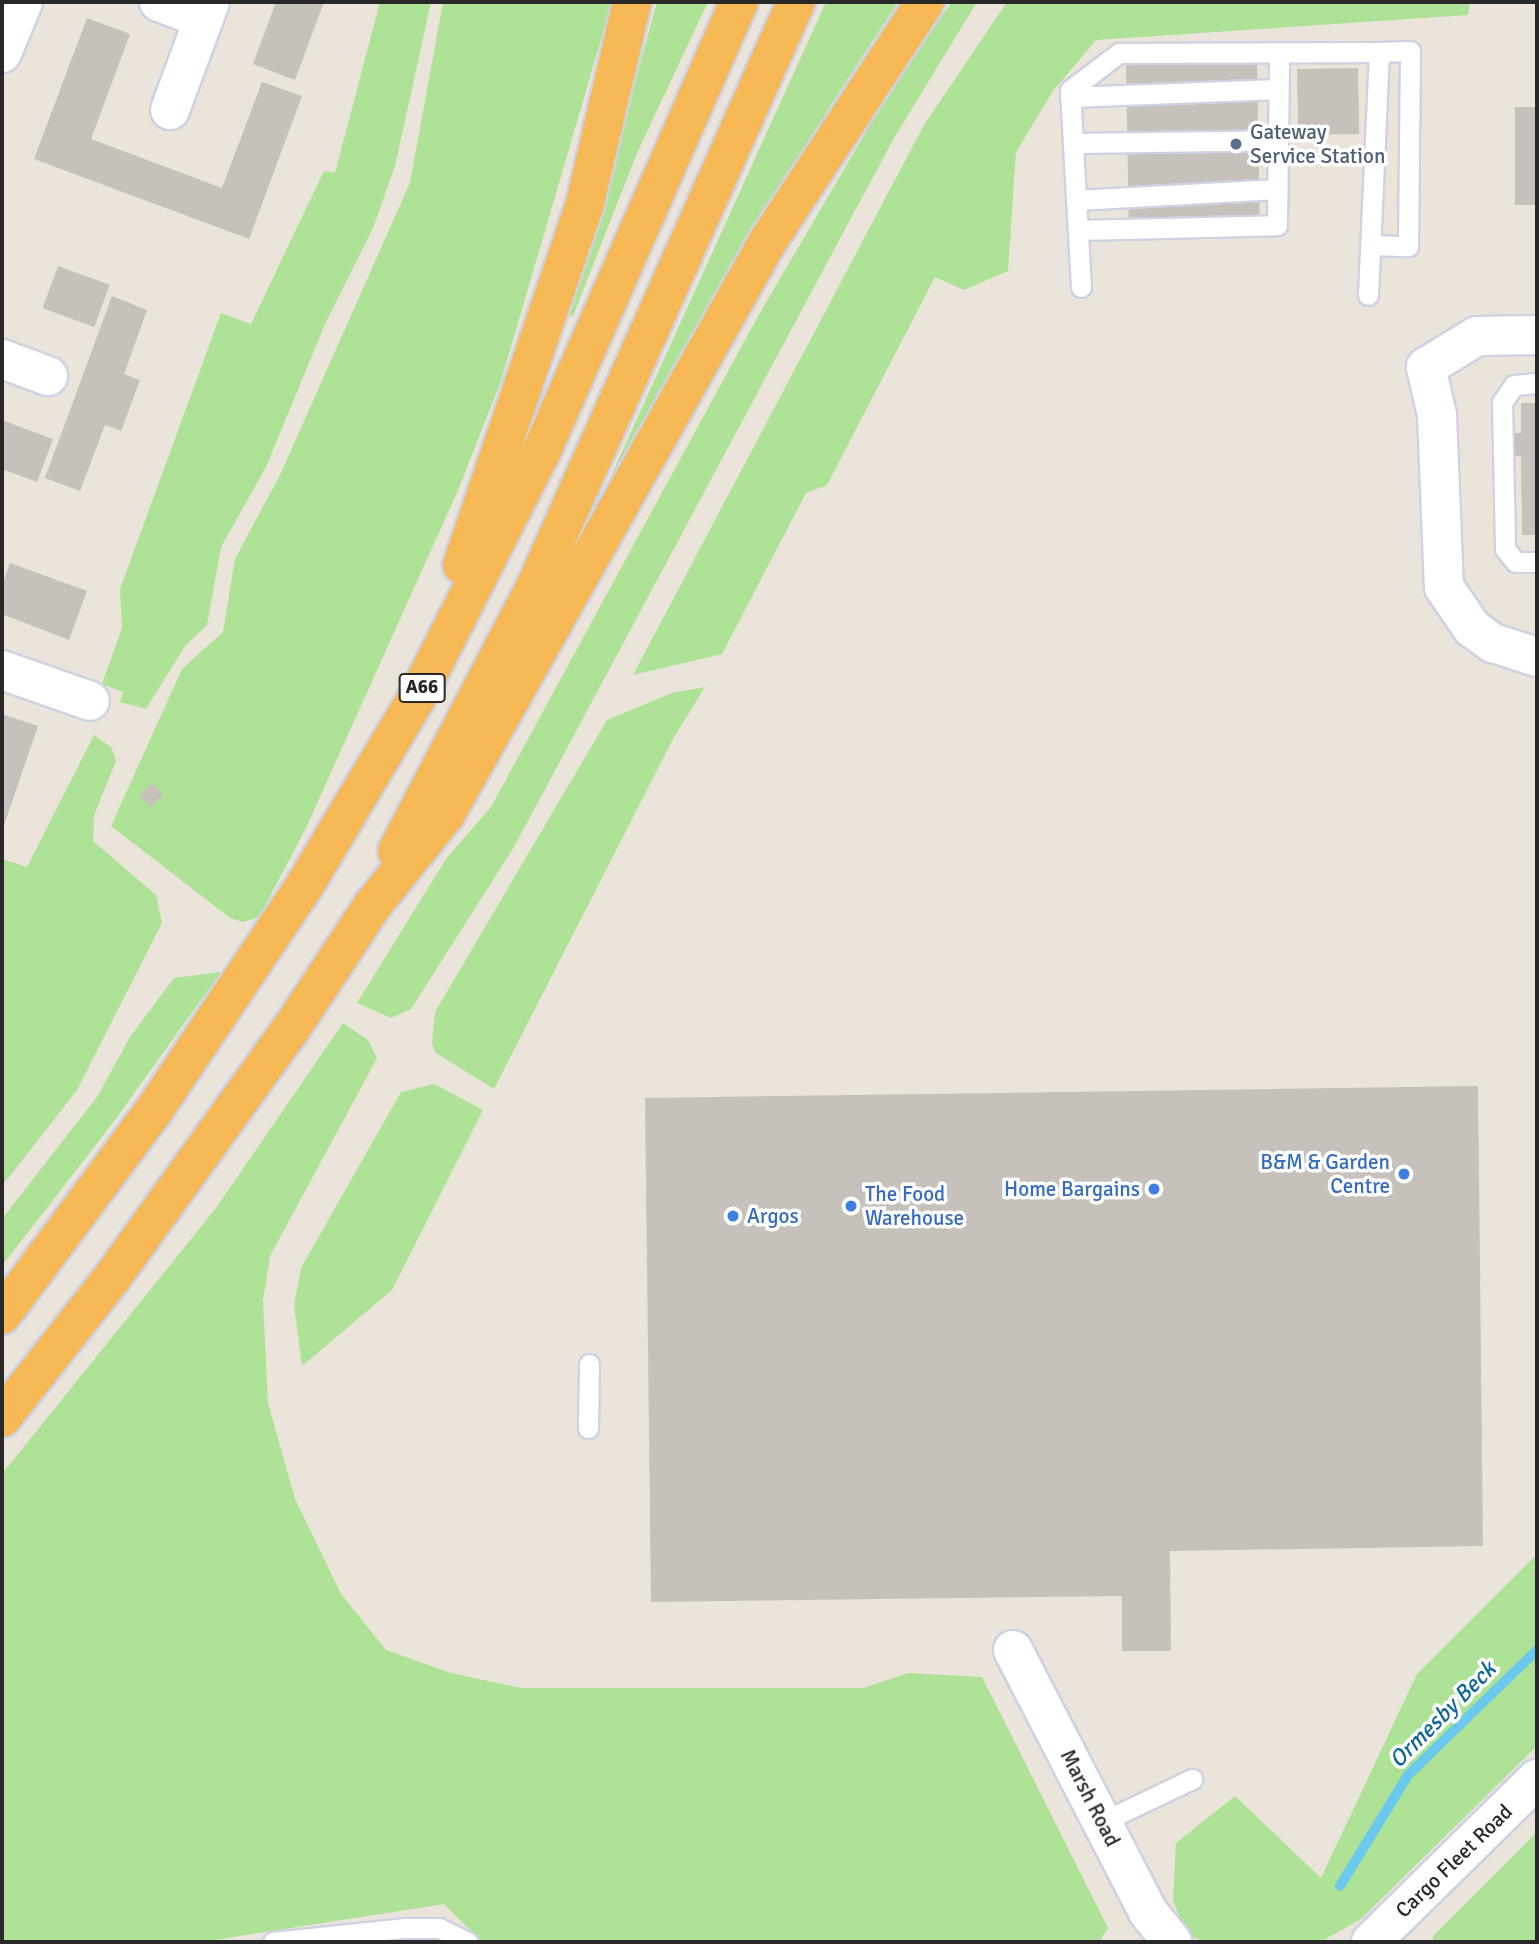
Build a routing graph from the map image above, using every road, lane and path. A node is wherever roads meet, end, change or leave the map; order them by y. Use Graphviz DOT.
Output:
graph roads {
  1 [pos="23,2"];
  2 [pos="159,2"];
  3 [pos="632,2"];
  4 [pos="740,2"];
  5 [pos="796,2"];
  6 [pos="925,2"];
  7 [pos="207,11"];
  8 [pos="1279,52"];
  9 [pos="1379,52"];
  10 [pos="2,53"];
  11 [pos="1278,89"];
  12 [pos="1070,97"];
  13 [pos="170,110"];
  14 [pos="1278,140"];
  15 [pos="1073,143"];
  16 [pos="1278,189"];
  17 [pos="1076,200"];
  18 [pos="1078,230"];
  19 [pos="1371,245"];
  20 [pos="1081,287"];
  21 [pos="1368,295"];
  22 [pos="1537,335"];
  23 [pos="2,359"];
  24 [pos="48,376"];
  25 [pos="1537,383"];
  26 [pos="1537,562"];
  27 [pos="1537,657"];
  28 [pos="2,670"];
  29 [pos="417,696"];
  30 [pos="90,701"];
  31 [pos="372,906"];
  32 [pos="2,1315"];
  33 [pos="589,1364"];
  34 [pos="2,1418"];
  35 [pos="588,1428"];
  36 [pos="1013,1650"];
  37 [pos="1192,1779"];
  38 [pos="1537,1779"];
  39 [pos="1102,1822"];
  40 [pos="273,1942"];
  41 [pos="468,1942"];
  42 [pos="1172,1942"];
  43 [pos="1371,1942"];
  1 -- 10 [label="street"];
  2 -- 7 [label="street"];
  3 -- 29 [label="highway, A66"];
  4 -- 29 [label="highway, A66"];
  5 -- 31 [label="highway, A66"];
  6 -- 31 [label="highway, A66"];
  7 -- 13 [label="street"];
  8 -- 9 [label="lane"];
  8 -- 11 [label="lane"];
  8 -- 12 [label="lane"];
  9 -- 19 [label="lane"];
  9 -- 19 [label="lane"];
  11 -- 12 [label="lane"];
  11 -- 14 [label="lane"];
  12 -- 15 [label="lane"];
  14 -- 15 [label="lane"];
  14 -- 16 [label="lane"];
  15 -- 17 [label="lane"];
  16 -- 17 [label="lane"];
  16 -- 18 [label="lane"];
  17 -- 18 [label="lane"];
  18 -- 20 [label="lane"];
  19 -- 21 [label="lane"];
  22 -- 27 [label="street"];
  23 -- 24 [label="street"];
  25 -- 26 [label="lane"];
  28 -- 30 [label="street"];
  29 -- 32 [label="highway, A66"];
  31 -- 34 [label="highway, A66"];
  33 -- 35 [label="lane"];
  36 -- 39 [label="street, Marsh Road"];
  37 -- 39 [label="lane"];
  38 -- 43 [label="street, Cargo Fleet Road"];
  39 -- 42 [label="street, Marsh Road"];
  40 -- 41 [label="lane"];
}
